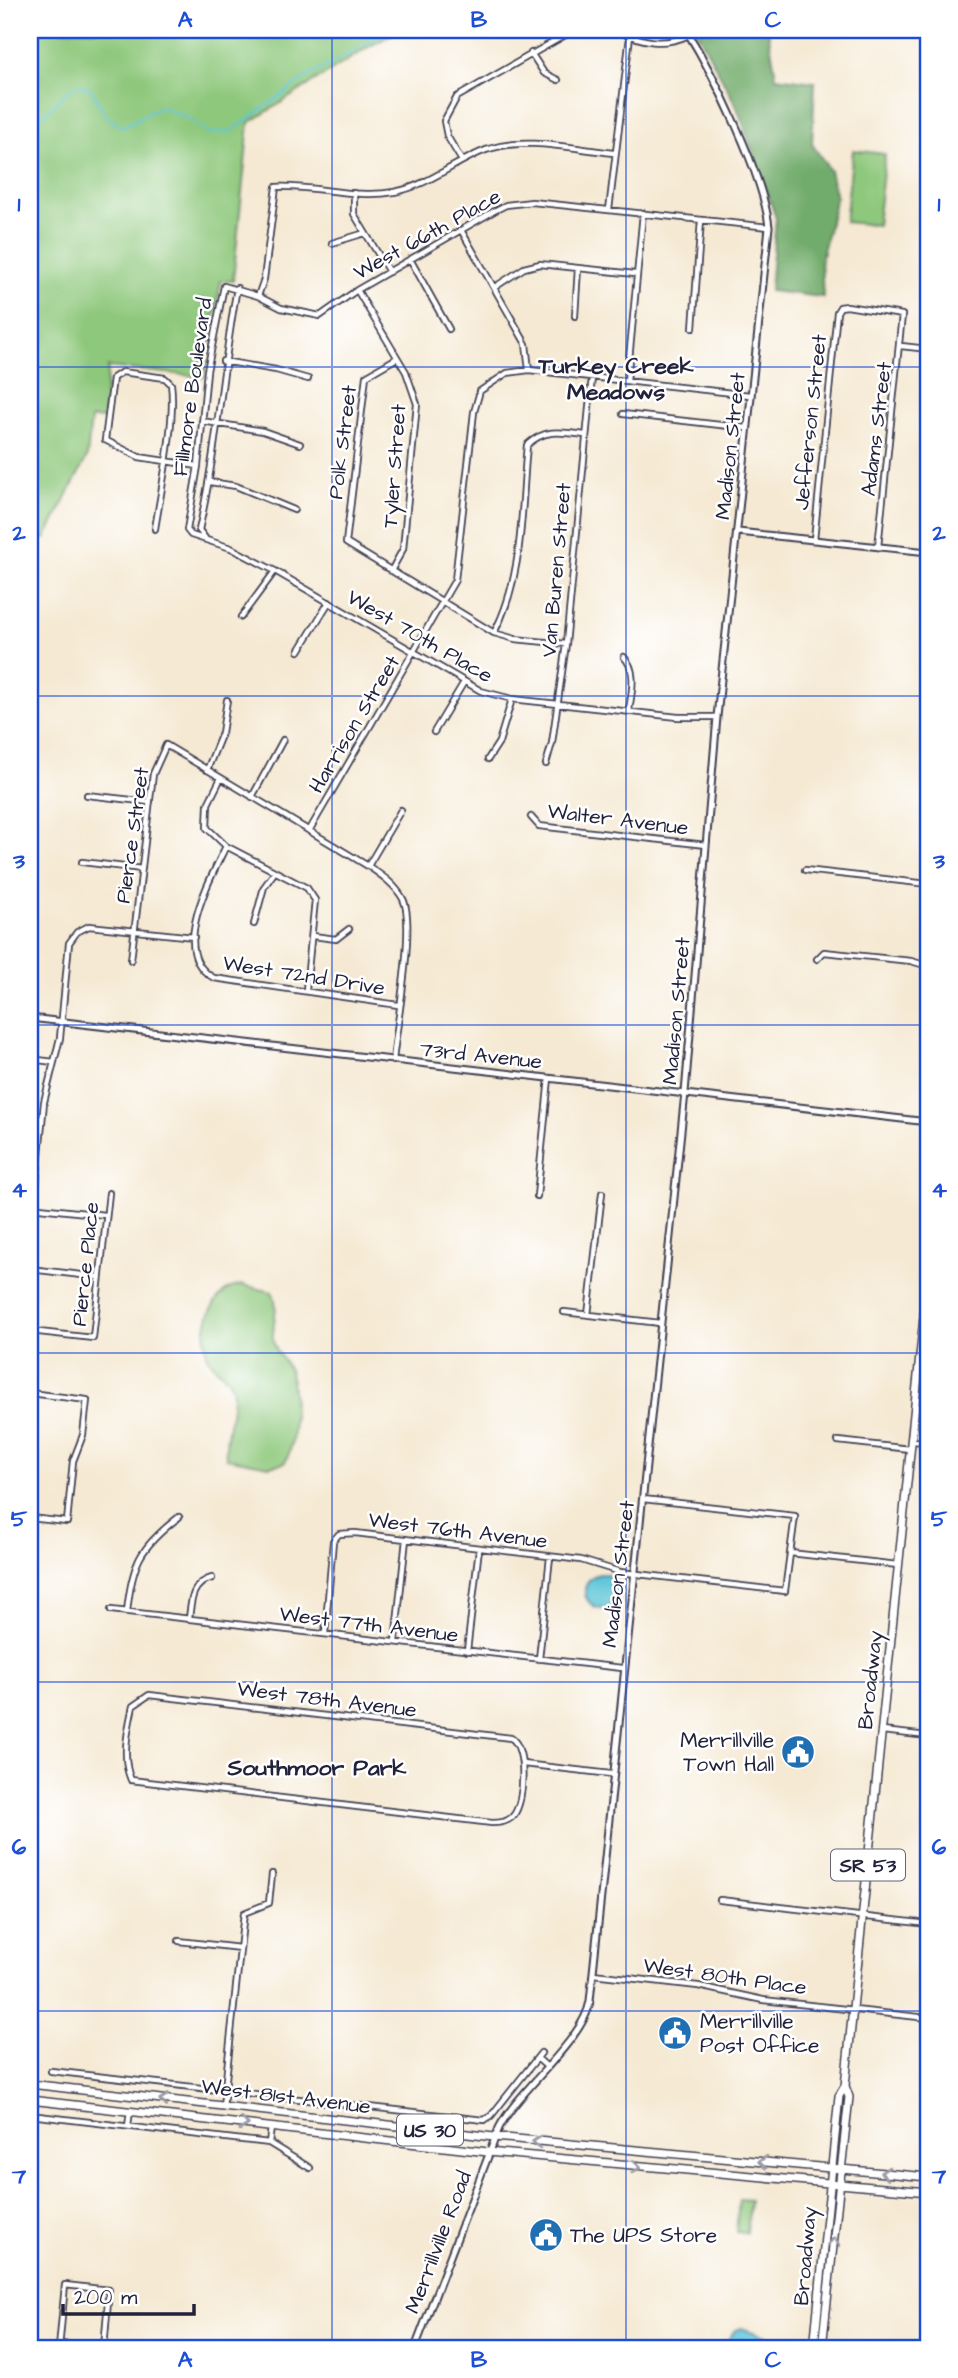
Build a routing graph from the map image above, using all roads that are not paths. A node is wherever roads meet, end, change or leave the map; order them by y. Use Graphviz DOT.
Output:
graph roads {
  1 [pos="574,30"];
  2 [pos="617,30"];
  3 [pos="688,32"];
  4 [pos="630,36"];
  5 [pos="531,53"];
  6 [pos="558,80"];
  7 [pos="614,153"];
  8 [pos="462,161"];
  9 [pos="354,193"];
  10 [pos="609,209"];
  11 [pos="643,213"];
  12 [pos="701,220"];
  13 [pos="769,227"];
  14 [pos="461,230"];
  15 [pos="365,233"];
  16 [pos="332,243"];
  17 [pos="410,259"];
  18 [pos="579,268"];
  19 [pos="389,272"];
  20 [pos="635,274"];
  21 [pos="495,287"];
  22 [pos="237,288"];
  23 [pos="358,290"];
  24 [pos="258,296"];
  25 [pos="840,307"];
  26 [pos="575,316"];
  27 [pos="449,328"];
  28 [pos="693,328"];
  29 [pos="901,346"];
  30 [pos="928,349"];
  31 [pos="397,358"];
  32 [pos="223,361"];
  33 [pos="529,370"];
  34 [pos="592,377"];
  35 [pos="307,379"];
  36 [pos="626,381"];
  37 [pos="750,395"];
  38 [pos="623,414"];
  39 [pos="202,421"];
  40 [pos="216,422"];
  41 [pos="747,428"];
  42 [pos="585,435"];
  43 [pos="300,444"];
  44 [pos="164,462"];
  45 [pos="198,466"];
  46 [pos="210,482"];
  47 [pos="294,510"];
  48 [pos="155,529"];
  49 [pos="738,532"];
  50 [pos="205,538"];
  51 [pos="814,541"];
  52 [pos="878,547"];
  53 [pos="928,552"];
  54 [pos="275,571"];
  55 [pos="391,571"];
  56 [pos="329,602"];
  57 [pos="444,602"];
  58 [pos="241,617"];
  59 [pos="494,633"];
  60 [pos="566,644"];
  61 [pos="299,651"];
  62 [pos="414,652"];
  63 [pos="624,657"];
  64 [pos="464,682"];
  65 [pos="512,699"];
  66 [pos="226,701"];
  67 [pos="558,702"];
  68 [pos="629,711"];
  69 [pos="718,717"];
  70 [pos="434,732"];
  71 [pos="283,740"];
  72 [pos="488,759"];
  73 [pos="546,764"];
  74 [pos="206,770"];
  75 [pos="221,778"];
  76 [pos="87,795"];
  77 [pos="252,797"];
  78 [pos="150,802"];
  79 [pos="401,810"];
  80 [pos="531,817"];
  81 [pos="309,831"];
  82 [pos="706,845"];
  83 [pos="226,846"];
  84 [pos="82,862"];
  85 [pos="368,866"];
  86 [pos="142,869"];
  87 [pos="805,870"];
  88 [pos="274,873"];
  89 [pos="928,884"];
  90 [pos="254,925"];
  91 [pos="349,929"];
  92 [pos="135,930"];
  93 [pos="313,936"];
  94 [pos="194,937"];
  95 [pos="817,959"];
  96 [pos="131,960"];
  97 [pos="928,966"];
  98 [pos="306,990"];
  99 [pos="398,1005"];
  100 [pos="30,1018"];
  101 [pos="62,1021"];
  102 [pos="30,1059"];
  103 [pos="393,1061"];
  104 [pos="54,1062"];
  105 [pos="548,1078"];
  106 [pos="685,1093"];
  107 [pos="30,1118"];
  108 [pos="42,1119"];
  109 [pos="928,1122"];
  110 [pos="109,1193"];
  111 [pos="603,1193"];
  112 [pos="537,1196"];
  113 [pos="32,1207"];
  114 [pos="105,1215"];
  115 [pos="30,1269"];
  116 [pos="99,1277"];
  117 [pos="928,1279"];
  118 [pos="564,1312"];
  119 [pos="588,1315"];
  120 [pos="660,1323"];
  121 [pos="30,1331"];
  122 [pos="30,1393"];
  123 [pos="838,1441"];
  124 [pos="928,1442"];
  125 [pos="911,1445"];
  126 [pos="643,1499"];
  127 [pos="179,1517"];
  128 [pos="30,1518"];
  129 [pos="406,1539"];
  130 [pos="479,1548"];
  131 [pos="790,1553"];
  132 [pos="551,1557"];
  133 [pos="899,1565"];
  134 [pos="632,1573"];
  135 [pos="212,1578"];
  136 [pos="111,1610"];
  137 [pos="127,1612"];
  138 [pos="189,1619"];
  139 [pos="325,1634"];
  140 [pos="395,1643"];
  141 [pos="467,1651"];
  142 [pos="539,1659"];
  143 [pos="622,1668"];
  144 [pos="882,1731"];
  145 [pos="928,1736"];
  146 [pos="523,1764"];
  147 [pos="611,1774"];
  148 [pos="272,1874"];
  149 [pos="720,1900"];
  150 [pos="863,1916"];
  151 [pos="928,1924"];
  152 [pos="179,1941"];
  153 [pos="240,1948"];
  154 [pos="593,1974"];
  155 [pos="588,2010"];
  156 [pos="853,2010"];
  157 [pos="928,2018"];
  158 [pos="546,2066"];
  159 [pos="51,2071"];
  160 [pos="93,2076"];
  161 [pos="30,2084"];
  162 [pos="845,2086"];
  163 [pos="92,2091"];
  164 [pos="225,2091"];
  165 [pos="30,2100"];
  166 [pos="319,2102"];
  167 [pos="223,2107"];
  168 [pos="130,2111"];
  169 [pos="30,2115"];
  170 [pos="318,2118"];
  171 [pos="128,2126"];
  172 [pos="271,2127"];
  173 [pos="494,2137"];
  174 [pos="269,2143"];
  175 [pos="488,2152"];
  176 [pos="310,2168"];
  177 [pos="831,2168"];
  178 [pos="841,2169"];
  179 [pos="928,2177"];
  180 [pos="830,2184"];
  181 [pos="839,2185"];
  182 [pos="928,2192"];
  183 [pos="60,2346"];
  184 [pos="104,2348"];
  185 [pos="415,2348"];
  186 [pos="814,2348"];
  187 [pos="822,2348"];
  1 -- 5 [label="street"];
  2 -- 4 [label="street"];
  3 -- 4 [label="street"];
  3 -- 13 [label="street, Madison Street"];
  4 -- 7 [label="street"];
  5 -- 6 [label="street"];
  5 -- 8 [label="street"];
  7 -- 8 [label="street"];
  7 -- 10 [label="street"];
  8 -- 9 [label="street"];
  9 -- 15 [label="street"];
  9 -- 24 [label="street"];
  10 -- 11 [label="street, West 66th Place"];
  10 -- 14 [label="street, West 66th Place"];
  11 -- 12 [label="street, West 66th Place"];
  11 -- 20 [label="street"];
  12 -- 13 [label="street, West 66th Place"];
  12 -- 28 [label="street"];
  13 -- 37 [label="street, Madison Street"];
  14 -- 17 [label="street, West 66th Place"];
  14 -- 21 [label="street"];
  15 -- 16 [label="street"];
  15 -- 19 [label="street"];
  17 -- 19 [label="street, West 66th Place"];
  17 -- 27 [label="street"];
  18 -- 20 [label="street"];
  18 -- 21 [label="street"];
  18 -- 26 [label="street"];
  19 -- 23 [label="street, West 66th Place"];
  20 -- 36 [label="street"];
  21 -- 33 [label="street"];
  22 -- 24 [label="street, West 66th Place"];
  22 -- 32 [label="street, Fillmore Boulevard"];
  22 -- 39 [label="street, Fillmore Boulevard"];
  23 -- 24 [label="street, West 66th Place"];
  23 -- 31 [label="street, Tyler Street"];
  25 -- 29 [label="street, Adams Street"];
  25 -- 51 [label="street, Jefferson Street"];
  29 -- 30 [label="street"];
  29 -- 52 [label="street, Adams Street"];
  31 -- 55 [label="street, Tyler Street"];
  31 -- 55 [label="street, Polk Street"];
  32 -- 35 [label="street"];
  32 -- 40 [label="street, Fillmore Boulevard"];
  33 -- 34 [label="street"];
  33 -- 57 [label="street, Harrison Street"];
  34 -- 36 [label="street"];
  34 -- 42 [label="street, Van Buren Street"];
  36 -- 37 [label="street"];
  37 -- 41 [label="street, Madison Street"];
  38 -- 41 [label="street"];
  39 -- 40 [label="street"];
  39 -- 45 [label="street, Fillmore Boulevard"];
  40 -- 43 [label="street"];
  40 -- 46 [label="street, Fillmore Boulevard"];
  41 -- 49 [label="street, Madison Street"];
  42 -- 59 [label="street"];
  42 -- 60 [label="street, Van Buren Street"];
  44 -- 44 [label="street"];
  44 -- 45 [label="street"];
  44 -- 48 [label="street"];
  45 -- 50 [label="street, Fillmore Boulevard"];
  46 -- 47 [label="street"];
  46 -- 50 [label="street, Fillmore Boulevard"];
  49 -- 51 [label="street"];
  49 -- 69 [label="street, Madison Street"];
  50 -- 54 [label="street, West 70th Place"];
  51 -- 52 [label="street"];
  52 -- 53 [label="street"];
  54 -- 56 [label="street, West 70th Place"];
  54 -- 58 [label="street"];
  55 -- 57 [label="street"];
  56 -- 61 [label="street"];
  56 -- 62 [label="street, West 70th Place"];
  57 -- 59 [label="street"];
  57 -- 62 [label="street, Harrison Street"];
  59 -- 60 [label="street"];
  60 -- 67 [label="street, Van Buren Street"];
  62 -- 64 [label="street, West 70th Place"];
  62 -- 81 [label="street, Harrison Street"];
  63 -- 68 [label="street"];
  64 -- 65 [label="street, West 70th Place"];
  64 -- 70 [label="street"];
  65 -- 67 [label="street, West 70th Place"];
  65 -- 72 [label="street"];
  66 -- 74 [label="street"];
  67 -- 68 [label="street, West 70th Place"];
  67 -- 73 [label="street, Van Buren Street"];
  68 -- 69 [label="street, West 70th Place"];
  69 -- 82 [label="street, Madison Street"];
  71 -- 77 [label="street"];
  74 -- 75 [label="street"];
  74 -- 78 [label="street, Pierce Street"];
  75 -- 77 [label="street"];
  75 -- 83 [label="street"];
  76 -- 78 [label="street"];
  77 -- 81 [label="street"];
  78 -- 86 [label="street, Pierce Street"];
  79 -- 85 [label="street"];
  80 -- 82 [label="street, Walter Avenue"];
  81 -- 85 [label="street"];
  82 -- 106 [label="street, Madison Street"];
  83 -- 88 [label="street"];
  83 -- 94 [label="street"];
  84 -- 86 [label="street"];
  85 -- 99 [label="street"];
  86 -- 92 [label="street, Pierce Street"];
  87 -- 89 [label="street"];
  88 -- 90 [label="street"];
  88 -- 93 [label="street"];
  91 -- 93 [label="street"];
  92 -- 94 [label="street"];
  92 -- 96 [label="street, Pierce Street"];
  92 -- 101 [label="street"];
  93 -- 98 [label="street"];
  94 -- 98 [label="street, West 72nd Drive"];
  95 -- 97 [label="street"];
  98 -- 99 [label="street, West 72nd Drive"];
  99 -- 103 [label="street"];
  100 -- 101 [label="street, 73rd Avenue"];
  101 -- 103 [label="street, 73rd Avenue"];
  101 -- 104 [label="street"];
  102 -- 104 [label="street"];
  103 -- 105 [label="street, 73rd Avenue"];
  104 -- 108 [label="street"];
  105 -- 106 [label="street, 73rd Avenue"];
  105 -- 112 [label="street"];
  106 -- 109 [label="street, 73rd Avenue"];
  106 -- 120 [label="street, Madison Street"];
  107 -- 108 [label="street"];
  108 -- 113 [label="street"];
  110 -- 114 [label="street, Pierce Place"];
  111 -- 119 [label="street"];
  113 -- 114 [label="street"];
  114 -- 116 [label="street, Pierce Place"];
  115 -- 116 [label="street"];
  116 -- 121 [label="street, Pierce Place"];
  117 -- 125 [label="main road, Broadway / SR 53"];
  118 -- 119 [label="street"];
  119 -- 120 [label="street"];
  120 -- 126 [label="street, Madison Street"];
  122 -- 128 [label="street"];
  123 -- 125 [label="street"];
  124 -- 125 [label="street"];
  125 -- 133 [label="main road, Broadway / SR 53"];
  126 -- 131 [label="street"];
  126 -- 134 [label="street, Madison Street"];
  127 -- 137 [label="street"];
  129 -- 130 [label="street, West 76th Avenue"];
  129 -- 139 [label="street, West 76th Avenue"];
  129 -- 140 [label="street"];
  130 -- 132 [label="street, West 76th Avenue"];
  130 -- 141 [label="street"];
  131 -- 133 [label="street"];
  131 -- 134 [label="street, West 76th Avenue"];
  132 -- 134 [label="street, West 76th Avenue"];
  132 -- 142 [label="street"];
  133 -- 144 [label="main road, Broadway / SR 53"];
  134 -- 143 [label="street, Madison Street"];
  135 -- 138 [label="street"];
  136 -- 137 [label="street, West 77th Avenue"];
  137 -- 138 [label="street, West 77th Avenue"];
  138 -- 139 [label="street, West 77th Avenue"];
  139 -- 140 [label="street, West 77th Avenue"];
  140 -- 141 [label="street, West 77th Avenue"];
  141 -- 142 [label="street, West 77th Avenue"];
  142 -- 143 [label="street, West 77th Avenue"];
  143 -- 147 [label="street, Madison Street"];
  144 -- 145 [label="street"];
  144 -- 150 [label="main road, Broadway / SR 53"];
  146 -- 146 [label="street, West 78th Avenue"];
  146 -- 147 [label="street"];
  147 -- 154 [label="street, Madison Street"];
  148 -- 153 [label="street"];
  149 -- 150 [label="street"];
  150 -- 151 [label="street"];
  150 -- 156 [label="main road, Broadway / SR 53"];
  152 -- 153 [label="street"];
  153 -- 164 [label="street"];
  154 -- 155 [label="street, Madison Street"];
  154 -- 156 [label="street, West 80th Place"];
  155 -- 158 [label="street, Merrillville Road"];
  156 -- 157 [label="street, West 80th Place"];
  156 -- 162 [label="main road, Broadway / SR 53"];
  158 -- 166 [label="street"];
  158 -- 173 [label="street, Merrillville Road"];
  159 -- 160 [label="street"];
  160 -- 163 [label="street"];
  160 -- 164 [label="street"];
  161 -- 163 [label="main road, West 81st Avenue / US 30"];
  162 -- 177 [label="main road, Broadway / SR 53"];
  162 -- 178 [label="main road, Broadway / SR 53"];
  167 -- 163 [label="main road, West 81st Avenue / US 30, one-way"];
  164 -- 166 [label="street"];
  164 -- 167 [label="street"];
  165 -- 168 [label="main road, West 81st Avenue / US 30"];
  166 -- 170 [label="street"];
  167 -- 170 [label="main road, West 81st Avenue / US 30"];
  168 -- 171 [label="street"];
  168 -- 172 [label="main road, West 81st Avenue / US 30, one-way"];
  169 -- 171 [label="street"];
  170 -- 173 [label="main road, West 81st Avenue / US 30"];
  171 -- 174 [label="street"];
  172 -- 174 [label="street, West 81st Avenue"];
  172 -- 175 [label="main road, West 81st Avenue / US 30"];
  173 -- 175 [label="street, Merrillville Road"];
  177 -- 173 [label="main road, West 81st Avenue / US 30, one-way"];
  174 -- 176 [label="street"];
  175 -- 180 [label="main road, West 81st Avenue / US 30, one-way"];
  175 -- 185 [label="street, Merrillville Road"];
  177 -- 178 [label="main road, US 30"];
  177 -- 180 [label="main road, Broadway / SR 53"];
  179 -- 178 [label="main road, US 30, one-way"];
  178 -- 181 [label="main road, Broadway / SR 53"];
  180 -- 181 [label="main road, US 30"];
  180 -- 186 [label="main road, Broadway / SR 53"];
  181 -- 182 [label="main road, US 30"];
  187 -- 181 [label="main road, Broadway / SR 53, one-way"];
  183 -- 184 [label="street"];
  183 -- 184 [label="street"];
}
